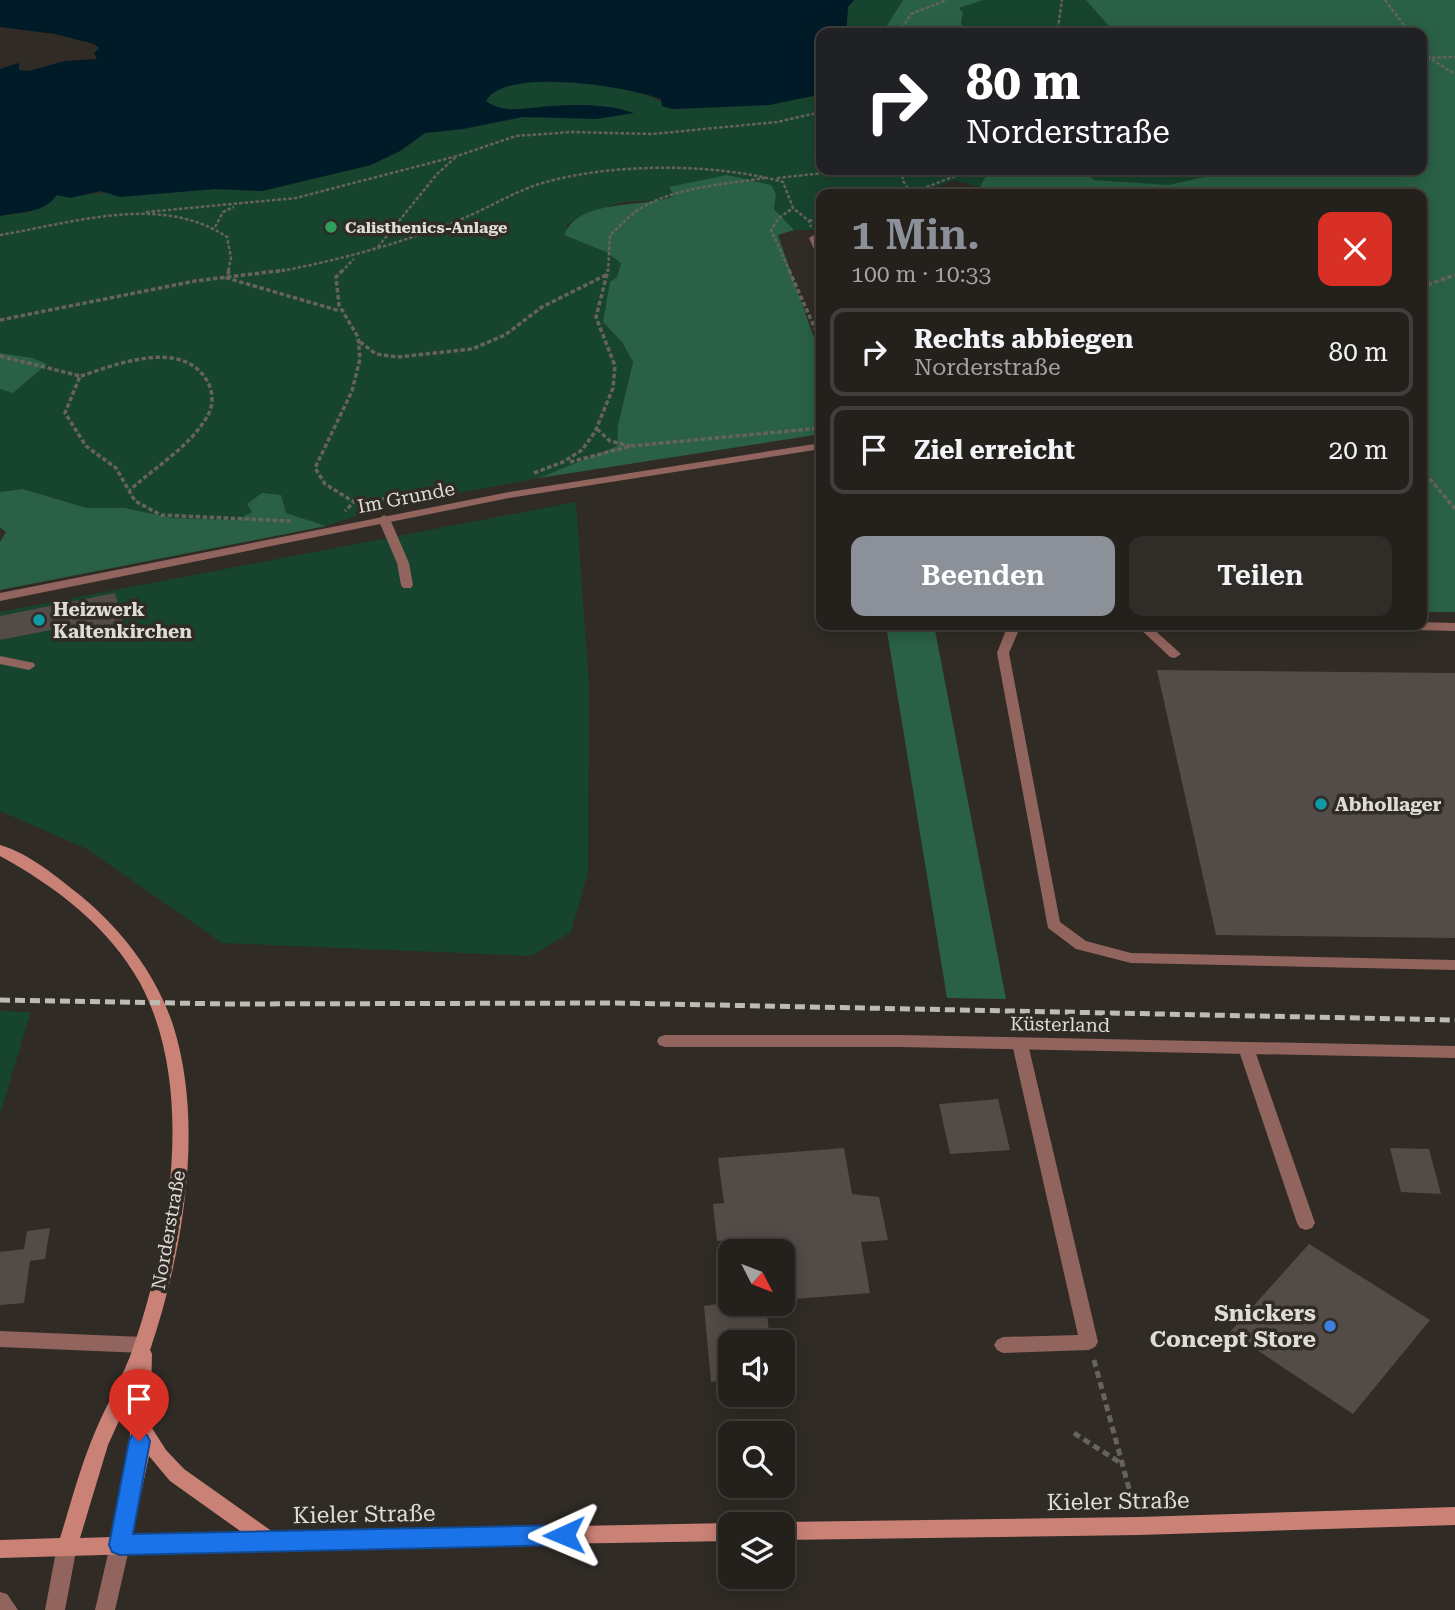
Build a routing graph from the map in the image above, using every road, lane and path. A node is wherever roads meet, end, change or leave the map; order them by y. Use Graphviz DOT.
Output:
graph roads {
  1 [pos="947,0"];
  2 [pos="1062,0"];
  3 [pos="1385,0"];
  4 [pos="901,28"];
  5 [pos="1058,28"];
  6 [pos="1406,28"];
  7 [pos="1427,54"];
  8 [pos="1455,57"];
  9 [pos="1427,59"];
  10 [pos="1431,59"];
  11 [pos="1455,74"];
  12 [pos="816,113"];
  13 [pos="457,156"];
  14 [pos="816,174"];
  15 [pos="958,175"];
  16 [pos="774,178"];
  17 [pos="920,189"];
  18 [pos="245,204"];
  19 [pos="793,208"];
  20 [pos="146,212"];
  21 [pos="816,218"];
  22 [pos="809,220"];
  23 [pos="215,227"];
  24 [pos="0,235"];
  25 [pos="814,238"];
  26 [pos="816,243"];
  27 [pos="376,249"];
  28 [pos="608,274"];
  29 [pos="1455,275"];
  30 [pos="226,278"];
  31 [pos="1427,285"];
  32 [pos="341,312"];
  33 [pos="0,320"];
  34 [pos="816,331"];
  35 [pos="359,341"];
  36 [pos="0,356"];
  37 [pos="80,376"];
  38 [pos="816,428"];
  39 [pos="597,429"];
  40 [pos="631,446"];
  41 [pos="816,447"];
  42 [pos="570,462"];
  43 [pos="529,475"];
  44 [pos="1427,475"];
  45 [pos="130,490"];
  46 [pos="414,496"];
  47 [pos="354,502"];
  48 [pos="1455,509"];
  49 [pos="384,519"];
  50 [pos="300,522"];
  51 [pos="358,524"];
  52 [pos="407,585"];
  53 [pos="0,597"];
  54 [pos="1427,626"];
  55 [pos="1455,627"];
  56 [pos="1012,630"];
  57 [pos="1148,630"];
  58 [pos="1175,653"];
  59 [pos="0,660"];
  60 [pos="29,666"];
  61 [pos="0,850"];
  62 [pos="1455,965"];
  63 [pos="665,1041"];
  64 [pos="1020,1044"];
  65 [pos="1246,1048"];
  66 [pos="1455,1052"];
  67 [pos="1306,1223"];
  68 [pos="0,1339"];
  69 [pos="1089,1342"];
  70 [pos="143,1345"];
  71 [pos="1003,1345"];
  72 [pos="140,1426"];
  73 [pos="1074,1433"];
  74 [pos="1122,1464"];
  75 [pos="1455,1516"];
  76 [pos="1139,1526"];
  77 [pos="795,1531"];
  78 [pos="718,1532"];
  79 [pos="270,1541"];
  80 [pos="120,1545"];
  81 [pos="67,1546"];
  82 [pos="0,1549"];
  83 [pos="0,1601"];
  84 [pos="8,1610"];
  85 [pos="55,1610"];
  86 [pos="105,1610"];
  1 -- 4 [label="path"];
  2 -- 5 [label="path"];
  3 -- 6 [label="path"];
  7 -- 10 [label="path"];
  8 -- 10 [label="path"];
  9 -- 10 [label="path"];
  10 -- 11 [label="path"];
  12 -- 13 [label="path"];
  13 -- 18 [label="path"];
  13 -- 27 [label="path"];
  14 -- 16 [label="path"];
  15 -- 17 [label="path"];
  16 -- 19 [label="path"];
  16 -- 27 [label="path"];
  16 -- 28 [label="path"];
  18 -- 20 [label="path"];
  18 -- 23 [label="path"];
  19 -- 22 [label="path"];
  19 -- 34 [label="path"];
  20 -- 23 [label="path"];
  20 -- 24 [label="path"];
  21 -- 22 [label="path"];
  22 -- 25 [label="path"];
  23 -- 30 [label="path"];
  25 -- 26 [label="street"];
  27 -- 30 [label="path"];
  27 -- 32 [label="path"];
  28 -- 35 [label="path"];
  28 -- 39 [label="path"];
  29 -- 31 [label="path"];
  30 -- 32 [label="path"];
  30 -- 33 [label="path"];
  32 -- 35 [label="path"];
  35 -- 47 [label="path"];
  36 -- 37 [label="path"];
  37 -- 45 [label="path"];
  37 -- 45 [label="path"];
  38 -- 40 [label="path"];
  39 -- 40 [label="path"];
  39 -- 42 [label="path"];
  40 -- 42 [label="path"];
  41 -- 49 [label="street, Im Grunde"];
  42 -- 43 [label="path"];
  44 -- 48 [label="path"];
  45 -- 50 [label="path"];
  46 -- 47 [label="path"];
  47 -- 51 [label="path"];
  49 -- 51 [label="street, Im Grunde"];
  49 -- 52 [label="street"];
  51 -- 53 [label="street, Im Grunde"];
  54 -- 55 [label="street"];
  56 -- 62 [label="street"];
  57 -- 58 [label="street"];
  59 -- 60 [label="street"];
  61 -- 70 [label="main road, Norderstraße"];
  63 -- 64 [label="street, Küsterland"];
  64 -- 65 [label="street, Küsterland"];
  64 -- 69 [label="street"];
  65 -- 66 [label="street, Küsterland"];
  65 -- 67 [label="street"];
  68 -- 70 [label="street"];
  69 -- 71 [label="street"];
  69 -- 74 [label="path"];
  70 -- 72 [label="main road, Norderstraße"];
  70 -- 81 [label="main road, Norderstraße"];
  72 -- 79 [label="main road"];
  72 -- 80 [label="main road, Norderstraße"];
  73 -- 74 [label="path"];
  74 -- 76 [label="path"];
  75 -- 76 [label="main road, Kieler Straße"];
  76 -- 77 [label="main road, Kieler Straße"];
  78 -- 79 [label="main road, Kieler Straße"];
  79 -- 80 [label="main road, Kieler Straße"];
  80 -- 81 [label="main road, Kieler Straße"];
  80 -- 86 [label="street, Norderstraße"];
  81 -- 82 [label="main road, Kieler Straße"];
  81 -- 85 [label="street, Norderstraße"];
  83 -- 84 [label="street"];
}
